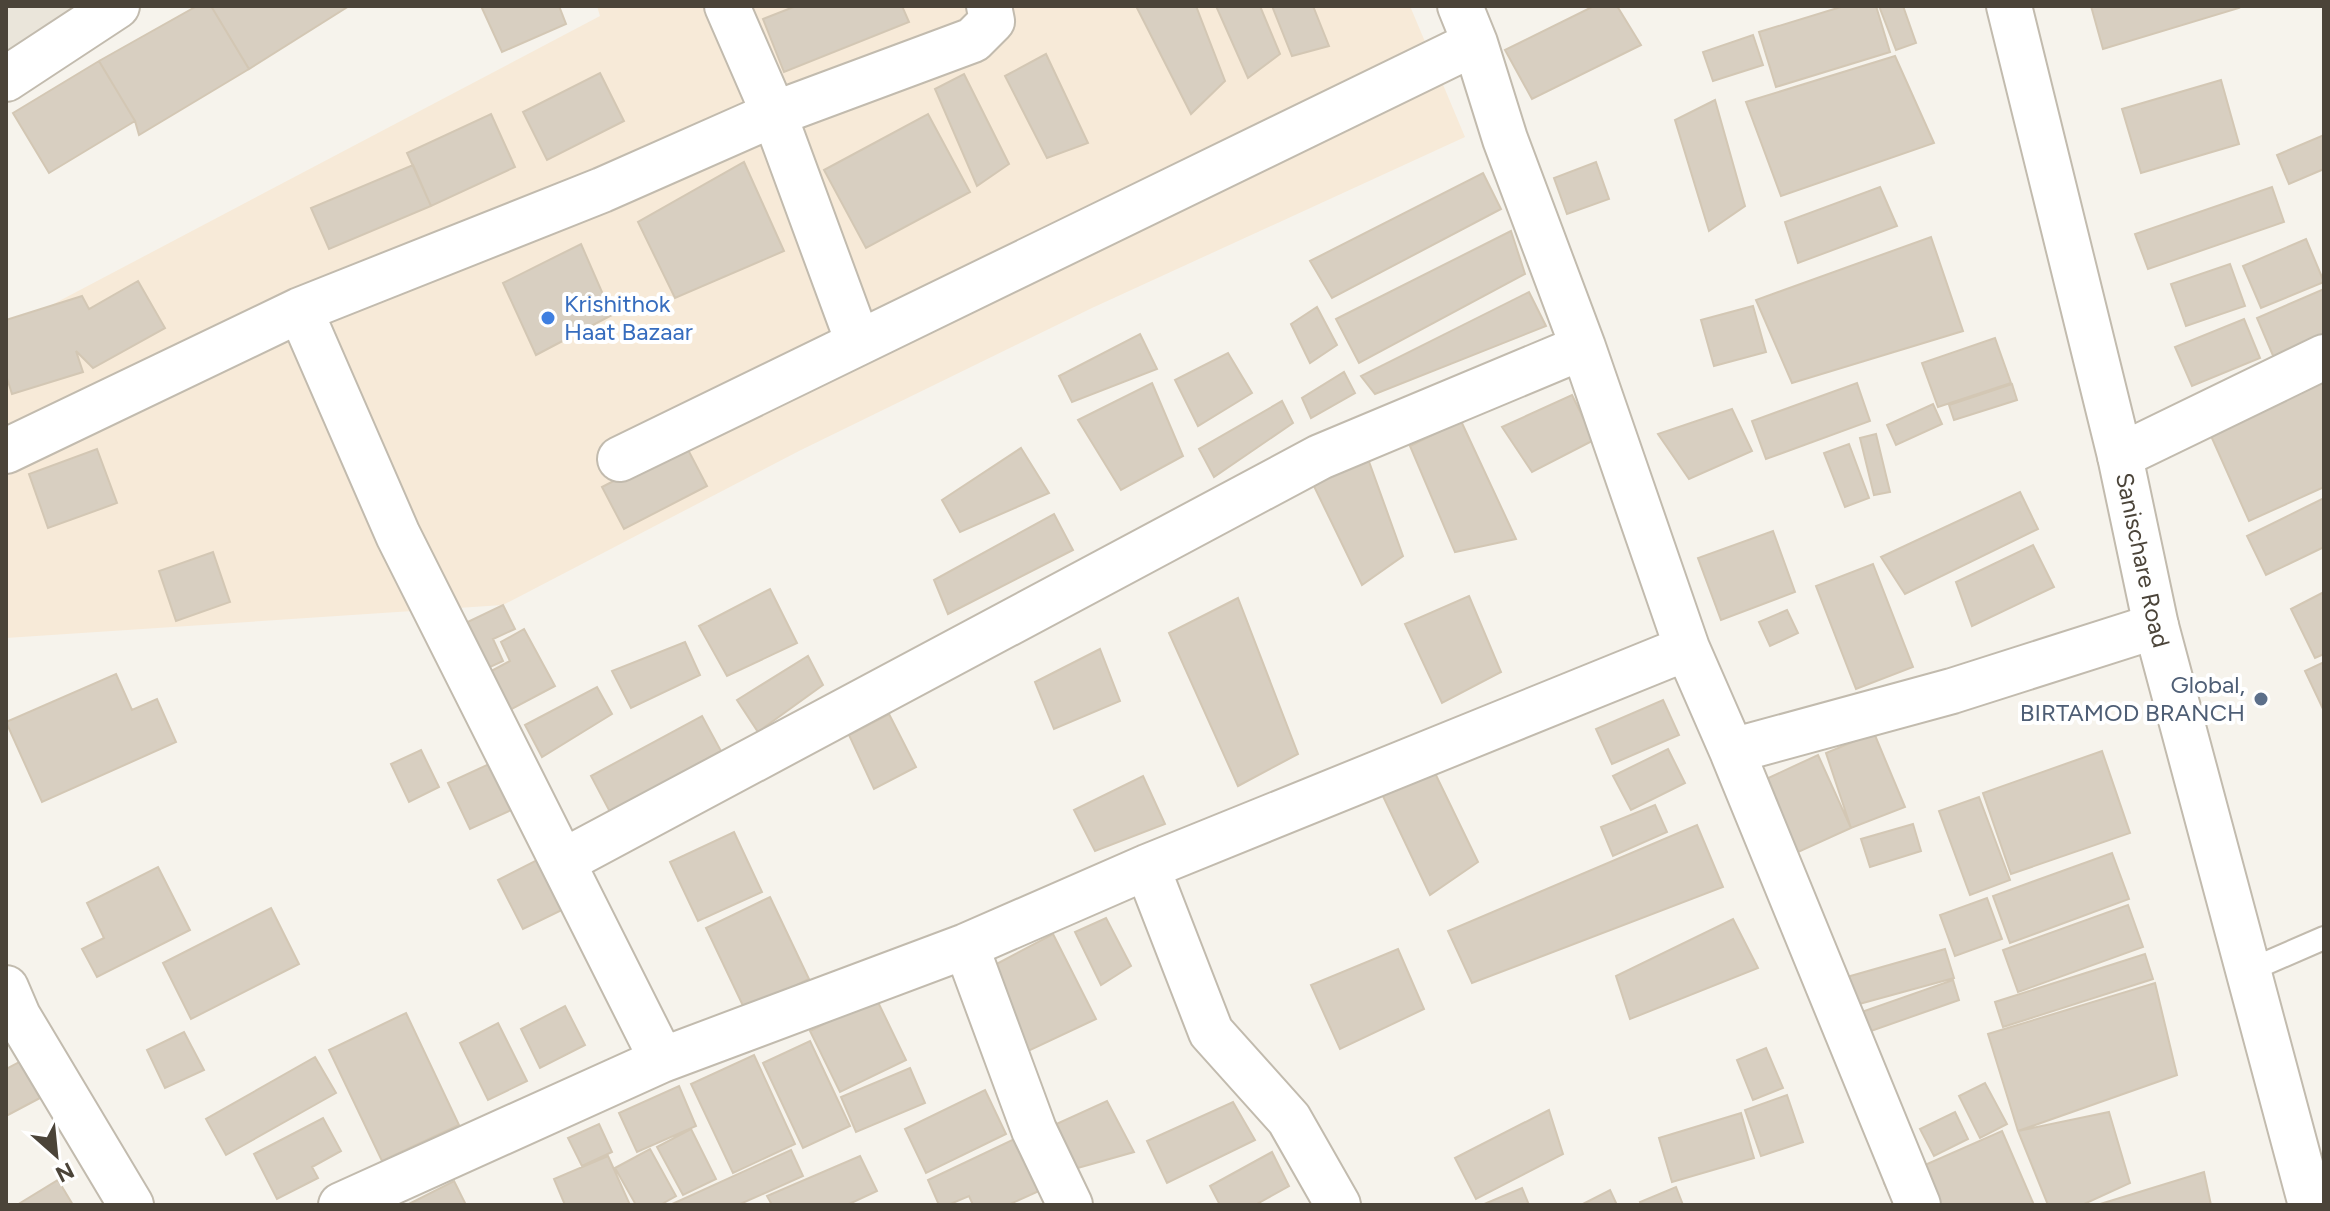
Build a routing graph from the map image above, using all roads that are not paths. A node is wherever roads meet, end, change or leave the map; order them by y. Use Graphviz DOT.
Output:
graph roads {
  1 [pos="117,6"];
  2 [pos="727,6"];
  3 [pos="989,6"];
  4 [pos="2009,6"];
  5 [pos="1467,24"];
  6 [pos="6,79"];
  7 [pos="774,114"];
  8 [pos="300,310"];
  9 [pos="858,342"];
  10 [pos="1583,347"];
  11 [pos="2324,357"];
  12 [pos="6,451"];
  13 [pos="2120,456"];
  14 [pos="620,459"];
  15 [pos="2156,626"];
  16 [pos="1687,648"];
  17 [pos="1732,751"];
  18 [pos="564,861"];
  19 [pos="1147,867"];
  20 [pos="2324,938"];
  21 [pos="966,946"];
  22 [pos="2248,971"];
  23 [pos="6,988"];
  24 [pos="662,1060"];
  25 [pos="131,1205"];
  26 [pos="341,1205"];
  27 [pos="1070,1205"];
  28 [pos="1338,1205"];
  29 [pos="1918,1205"];
  30 [pos="2311,1205"];
  1 -- 6 [label="street"];
  2 -- 7 [label="street"];
  3 -- 7 [label="street"];
  4 -- 13 [label="street, Sanischare Road"];
  5 -- 9 [label="street"];
  5 -- 10 [label="street"];
  7 -- 8 [label="street"];
  7 -- 9 [label="street"];
  8 -- 12 [label="street"];
  8 -- 18 [label="street"];
  9 -- 14 [label="street"];
  10 -- 16 [label="street"];
  10 -- 18 [label="street"];
  11 -- 13 [label="street"];
  13 -- 15 [label="street, Sanischare Road"];
  15 -- 17 [label="street"];
  15 -- 22 [label="street, Sanischare Road"];
  16 -- 17 [label="street"];
  16 -- 19 [label="street"];
  17 -- 29 [label="street"];
  18 -- 24 [label="street"];
  19 -- 21 [label="street"];
  19 -- 28 [label="street"];
  20 -- 22 [label="lane"];
  21 -- 24 [label="street"];
  21 -- 27 [label="street"];
  22 -- 30 [label="street, Sanischare Road"];
  23 -- 25 [label="street"];
  24 -- 26 [label="street"];
}
